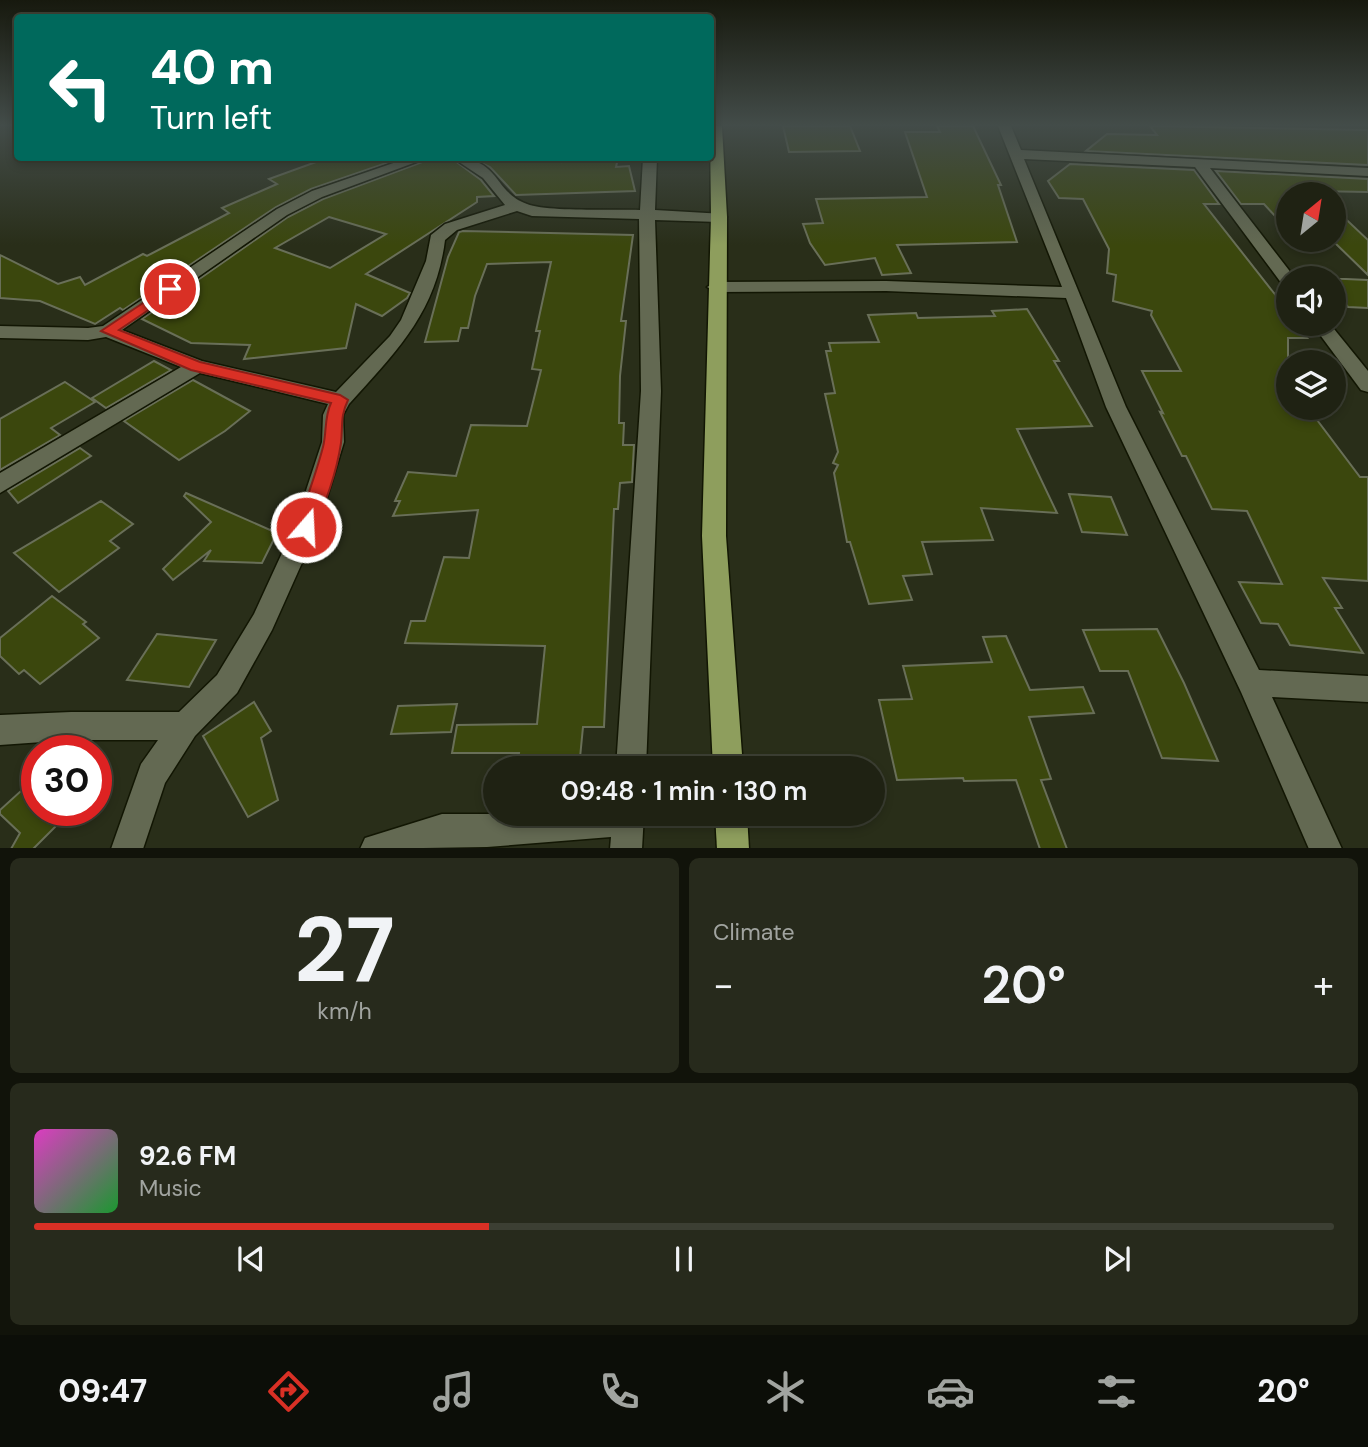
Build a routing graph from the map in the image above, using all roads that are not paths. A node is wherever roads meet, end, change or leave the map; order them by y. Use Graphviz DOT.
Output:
graph roads {
  1 [pos="398,166"];
  2 [pos="476,166"];
  3 [pos="650,166"];
  4 [pos="717,166"];
  5 [pos="1022,166"];
  6 [pos="1201,166"];
  7 [pos="1259,166"];
  8 [pos="1368,172"];
  9 [pos="514,207"];
  10 [pos="647,214"];
  11 [pos="719,217"];
  12 [pos="1277,266"];
  13 [pos="716,287"];
  14 [pos="1073,293"];
  15 [pos="108,331"];
  16 [pos="0,332"];
  17 [pos="1330,336"];
  18 [pos="197,366"];
  19 [pos="1368,385"];
  20 [pos="340,400"];
  21 [pos="0,484"];
  22 [pos="1251,683"];
  23 [pos="1368,689"];
  24 [pos="185,726"];
  25 [pos="0,730"];
  26 [pos="632,756"];
  27 [pos="727,756"];
  28 [pos="731,826"];
  29 [pos="627,828"];
  30 [pos="127,848"];
  31 [pos="379,848"];
  32 [pos="733,848"];
  33 [pos="1326,848"];
  1 -- 15 [label="street"];
  2 -- 9 [label="street"];
  3 -- 10 [label="street"];
  4 -- 11 [label="highway"];
  5 -- 14 [label="street"];
  6 -- 12 [label="street"];
  7 -- 8 [label="street"];
  9 -- 10 [label="street"];
  9 -- 20 [label="street"];
  10 -- 11 [label="street"];
  10 -- 26 [label="street"];
  11 -- 13 [label="highway"];
  13 -- 14 [label="street"];
  13 -- 27 [label="highway"];
  14 -- 22 [label="street"];
  15 -- 16 [label="street"];
  15 -- 18 [label="street"];
  17 -- 19 [label="street"];
  18 -- 20 [label="street"];
  18 -- 21 [label="street"];
  20 -- 24 [label="street"];
  22 -- 23 [label="street"];
  22 -- 33 [label="street"];
  24 -- 25 [label="street"];
  24 -- 30 [label="street"];
  28 -- 32 [label="highway"];
  29 -- 31 [label="street"];
}
